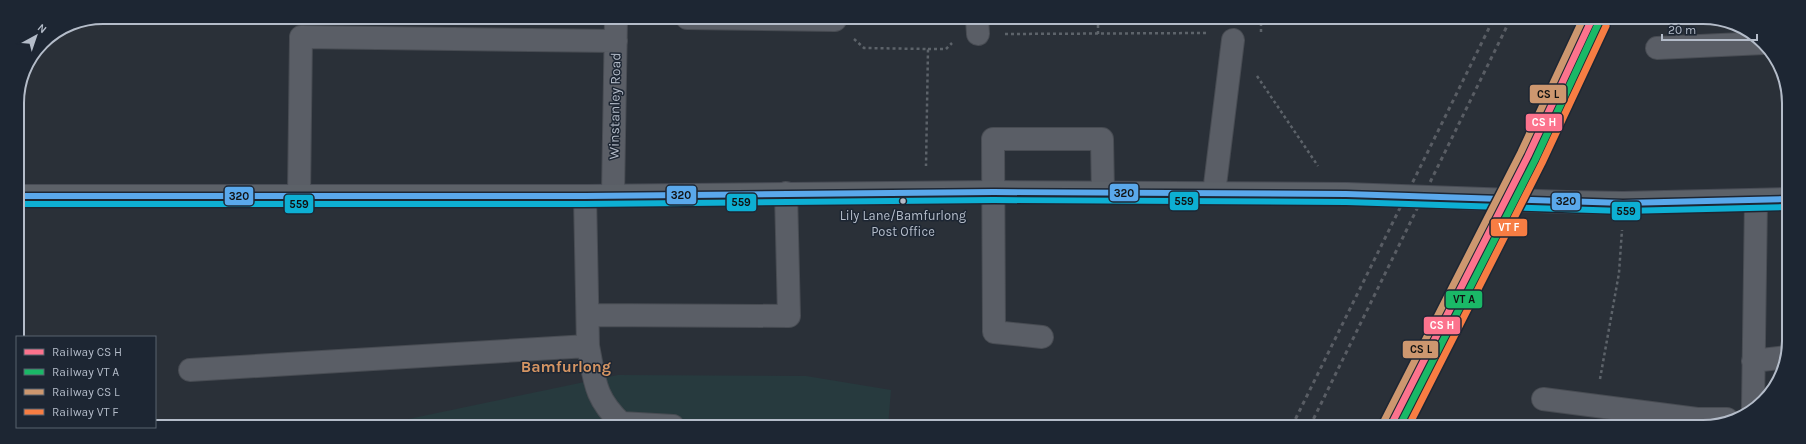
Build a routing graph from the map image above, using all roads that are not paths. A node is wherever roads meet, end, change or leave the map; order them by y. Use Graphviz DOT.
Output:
graph roads {
  1 [pos="616,24"];
  2 [pos="1233,40"];
  3 [pos="616,41"];
  4 [pos="1756,44"];
  5 [pos="1658,48"];
  6 [pos="994,192"];
  7 [pos="1102,192"];
  8 [pos="786,193"];
  9 [pos="1214,193"];
  10 [pos="613,195"];
  11 [pos="24,196"];
  12 [pos="299,196"];
  13 [pos="585,196"];
  14 [pos="1782,199"];
  15 [pos="1756,201"];
  16 [pos="588,315"];
  17 [pos="1042,337"];
  18 [pos="588,346"];
  19 [pos="1780,357"];
  20 [pos="1753,361"];
  21 [pos="190,370"];
  22 [pos="1543,399"];
  23 [pos="1753,402"];
  24 [pos="1713,419"];
  25 [pos="618,420"];
  1 -- 3 [label="street, Winstanley Road"];
  2 -- 9 [label="street"];
  3 -- 10 [label="street, Winstanley Road"];
  3 -- 12 [label="street"];
  4 -- 5 [label="street"];
  6 -- 7 [label="main road"];
  6 -- 7 [label="street"];
  6 -- 8 [label="main road"];
  6 -- 17 [label="street"];
  7 -- 9 [label="main road"];
  8 -- 10 [label="main road"];
  8 -- 16 [label="street"];
  9 -- 15 [label="main road, bridge"];
  10 -- 13 [label="main road"];
  11 -- 12 [label="main road"];
  12 -- 13 [label="main road"];
  13 -- 16 [label="street"];
  14 -- 15 [label="main road"];
  15 -- 20 [label="street"];
  16 -- 18 [label="street"];
  18 -- 21 [label="street"];
  18 -- 25 [label="street"];
  19 -- 20 [label="street"];
  20 -- 23 [label="street"];
  22 -- 24 [label="street"];
}
